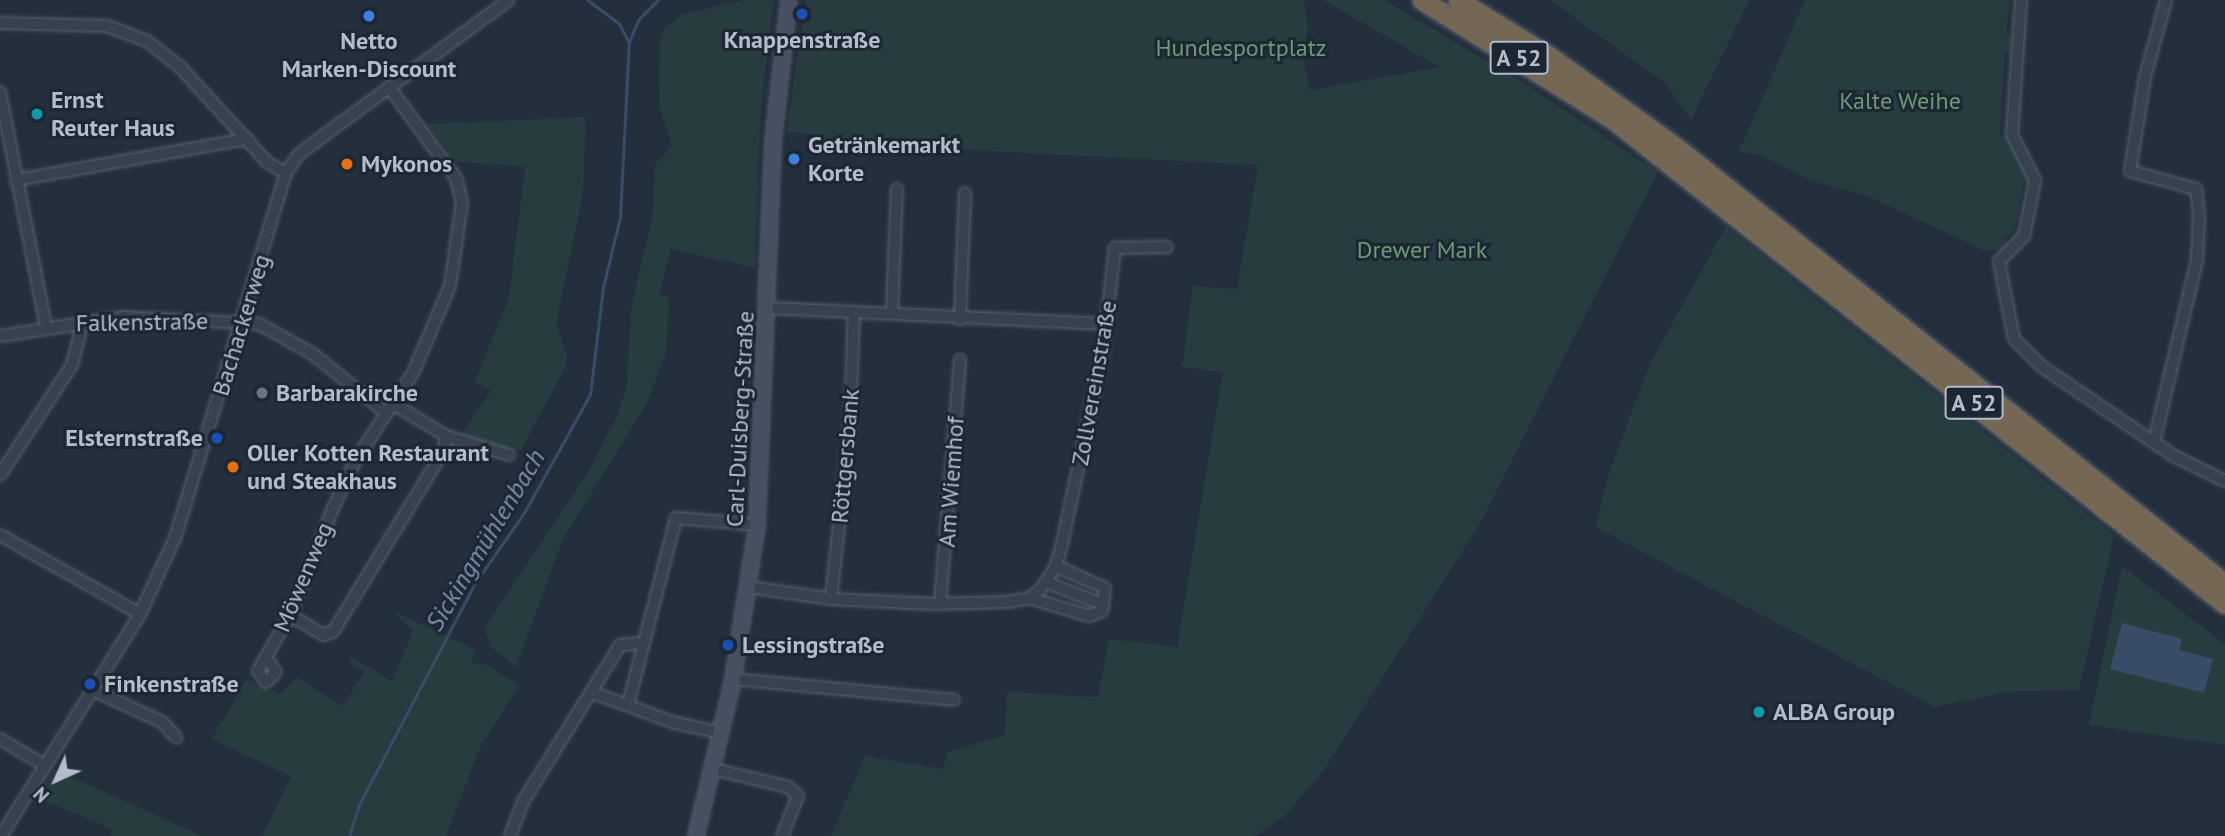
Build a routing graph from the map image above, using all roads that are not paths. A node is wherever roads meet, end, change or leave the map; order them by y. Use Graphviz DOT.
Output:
graph roads {
  1 [pos="509,0"];
  2 [pos="789,0"];
  3 [pos="1422,0"];
  4 [pos="1458,0"];
  5 [pos="2021,0"];
  6 [pos="2166,0"];
  7 [pos="0,23"];
  8 [pos="389,87"];
  9 [pos="0,92"];
  10 [pos="3,127"];
  11 [pos="247,139"];
  12 [pos="1675,156"];
  13 [pos="286,173"];
  14 [pos="16,180"];
  15 [pos="897,190"];
  16 [pos="965,193"];
  17 [pos="1727,196"];
  18 [pos="1167,247"];
  19 [pos="769,308"];
  20 [pos="854,312"];
  21 [pos="892,312"];
  22 [pos="960,319"];
  23 [pos="83,321"];
  24 [pos="243,321"];
  25 [pos="1107,324"];
  26 [pos="47,326"];
  27 [pos="0,335"];
  28 [pos="960,360"];
  29 [pos="388,408"];
  30 [pos="446,436"];
  31 [pos="2154,442"];
  32 [pos="509,455"];
  33 [pos="0,475"];
  34 [pos="2225,481"];
  35 [pos="757,525"];
  36 [pos="0,535"];
  37 [pos="1056,566"];
  38 [pos="1046,582"];
  39 [pos="2225,584"];
  40 [pos="749,587"];
  41 [pos="1030,598"];
  42 [pos="831,599"];
  43 [pos="940,604"];
  44 [pos="2225,604"];
  45 [pos="1104,605"];
  46 [pos="141,614"];
  47 [pos="290,615"];
  48 [pos="642,643"];
  49 [pos="266,657"];
  50 [pos="733,679"];
  51 [pos="93,690"];
  52 [pos="591,692"];
  53 [pos="954,699"];
  54 [pos="628,705"];
  55 [pos="721,733"];
  56 [pos="176,737"];
  57 [pos="0,739"];
  58 [pos="44,765"];
  59 [pos="713,769"];
  60 [pos="1,836"];
  61 [pos="510,836"];
  62 [pos="696,836"];
  63 [pos="782,836"];
  1 -- 8 [label="street, Bachackerweg"];
  2 -- 19 [label="main road, Carl-Duisberg-Straße"];
  3 -- 12 [label="highway, A 52"];
  4 -- 12 [label="highway, A 52"];
  5 -- 31 [label="street"];
  6 -- 31 [label="street"];
  7 -- 11 [label="street"];
  8 -- 13 [label="street, Bachackerweg"];
  8 -- 29 [label="street, Möwenweg"];
  9 -- 10 [label="street"];
  10 -- 14 [label="street"];
  11 -- 13 [label="street"];
  11 -- 14 [label="street"];
  12 -- 17 [label="highway, A 52"];
  13 -- 24 [label="street, Bachackerweg"];
  14 -- 26 [label="street"];
  15 -- 21 [label="street"];
  16 -- 22 [label="street"];
  17 -- 39 [label="highway, A 52"];
  17 -- 44 [label="highway, A 52"];
  18 -- 25 [label="street, Zollvereinstraße"];
  19 -- 20 [label="street"];
  19 -- 35 [label="main road, Carl-Duisberg-Straße"];
  20 -- 21 [label="street"];
  20 -- 42 [label="street, Röttgersbank"];
  21 -- 22 [label="street"];
  22 -- 25 [label="street"];
  23 -- 24 [label="street, Falkenstraße"];
  23 -- 26 [label="street, Falkenstraße"];
  23 -- 33 [label="street"];
  24 -- 29 [label="street"];
  24 -- 46 [label="street, Bachackerweg"];
  25 -- 37 [label="street, Zollvereinstraße"];
  26 -- 27 [label="street, Falkenstraße"];
  28 -- 43 [label="street, Am Wiemhof"];
  29 -- 30 [label="street"];
  29 -- 47 [label="street, Möwenweg"];
  30 -- 32 [label="street"];
  30 -- 47 [label="street"];
  31 -- 34 [label="street"];
  35 -- 40 [label="main road, Carl-Duisberg-Straße"];
  35 -- 48 [label="street"];
  36 -- 46 [label="street"];
  37 -- 38 [label="street, Zollvereinstraße"];
  37 -- 45 [label="street"];
  38 -- 41 [label="street, Zollvereinstraße"];
  38 -- 45 [label="street"];
  40 -- 42 [label="street"];
  40 -- 50 [label="main road, Carl-Duisberg-Straße"];
  41 -- 43 [label="street"];
  41 -- 45 [label="street"];
  42 -- 43 [label="street"];
  46 -- 51 [label="street, Bachackerweg"];
  47 -- 49 [label="street, Möwenweg"];
  48 -- 52 [label="street"];
  48 -- 54 [label="street"];
  50 -- 53 [label="street"];
  50 -- 55 [label="main road, Carl-Duisberg-Straße"];
  51 -- 56 [label="street"];
  51 -- 58 [label="street, Bachackerweg"];
  52 -- 54 [label="street"];
  52 -- 61 [label="street"];
  54 -- 55 [label="street"];
  55 -- 59 [label="main road, Carl-Duisberg-Straße"];
  57 -- 58 [label="street"];
  58 -- 60 [label="street, Bachackerweg"];
  59 -- 62 [label="main road, Carl-Duisberg-Straße"];
  59 -- 63 [label="street"];
}
